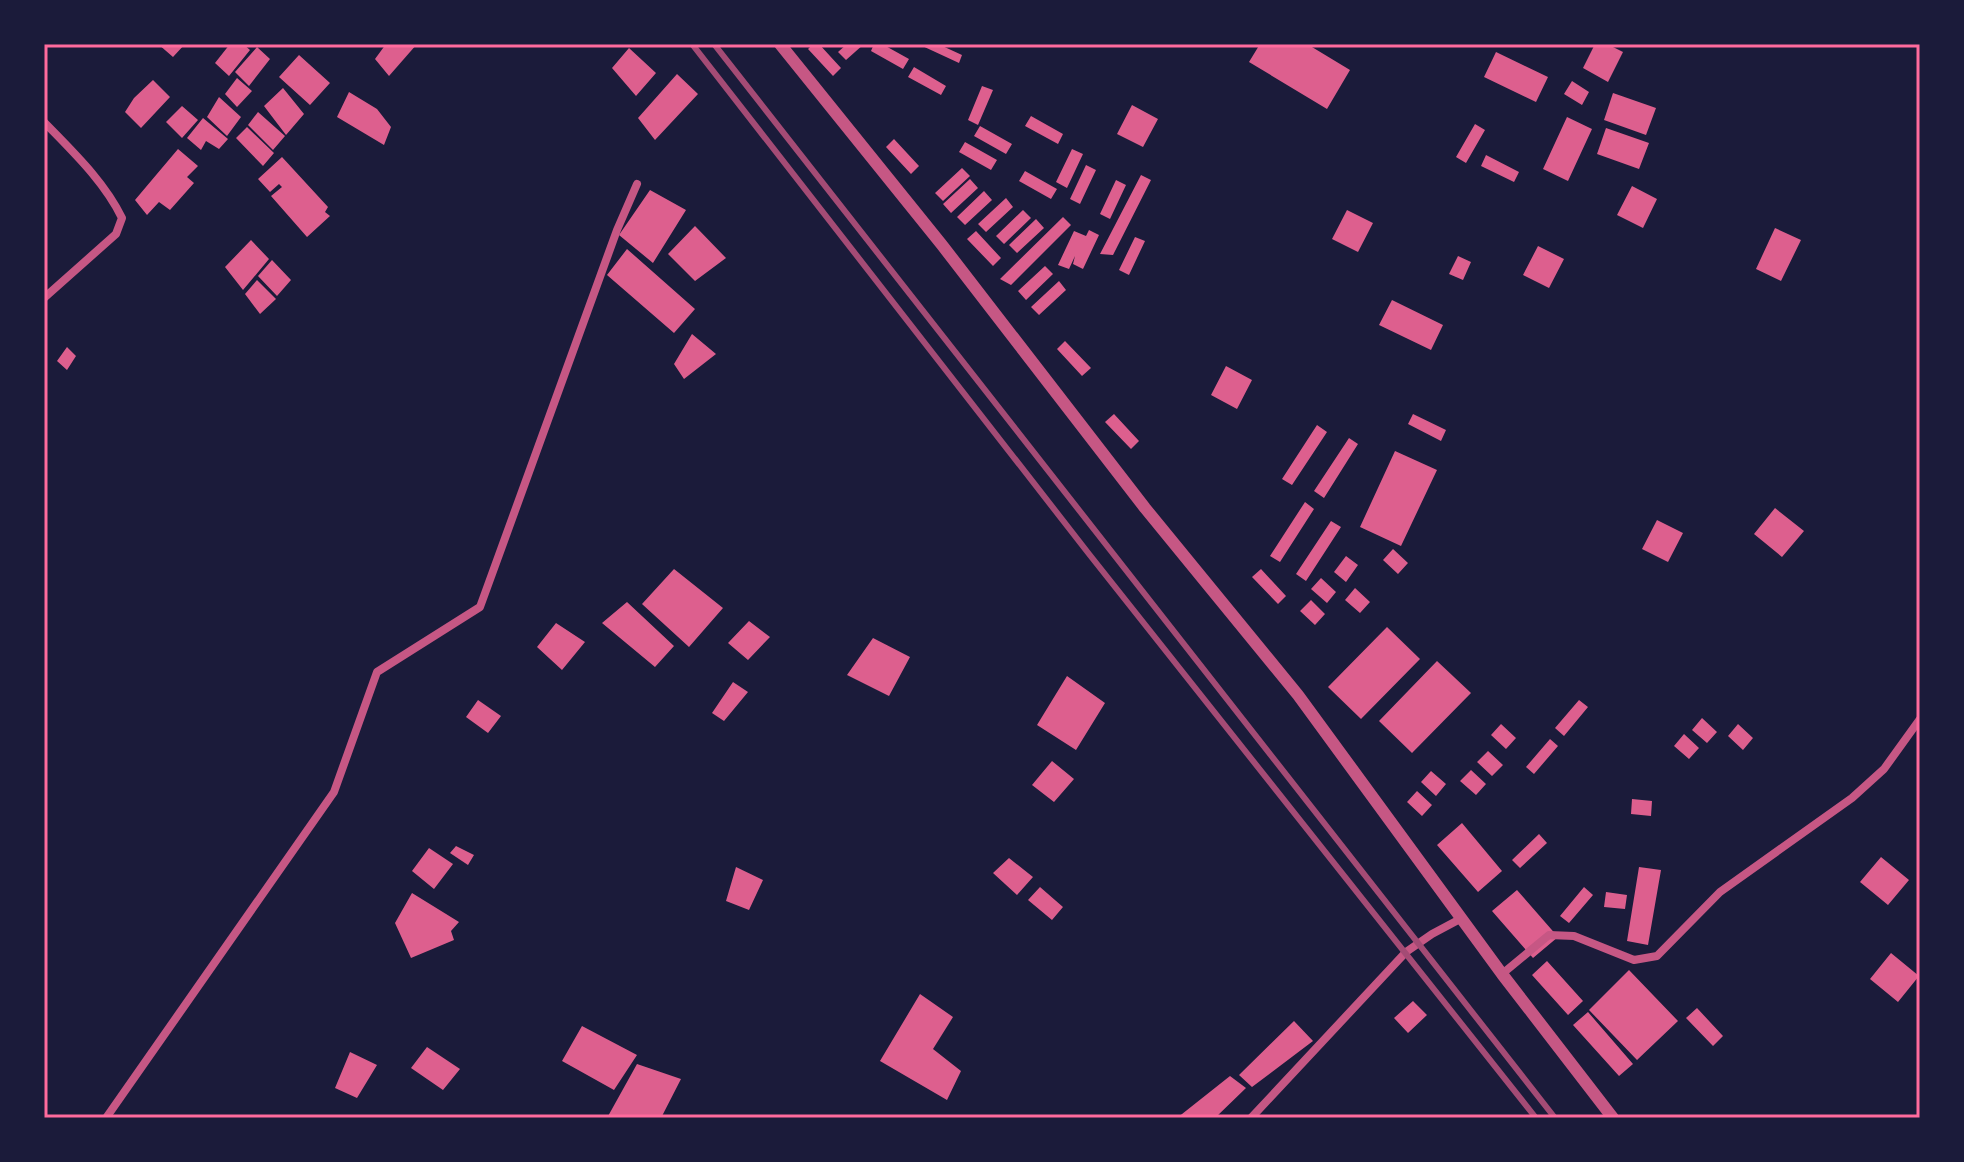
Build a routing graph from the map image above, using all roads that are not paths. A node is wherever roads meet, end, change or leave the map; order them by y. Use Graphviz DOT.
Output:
graph roads {
  1 [pos="780,44"];
  2 [pos="44,122"];
  3 [pos="637,184"];
  4 [pos="44,298"];
  5 [pos="1920,719"];
  6 [pos="1462,918"];
  7 [pos="1502,974"];
  8 [pos="106,1118"];
  9 [pos="1251,1118"];
  10 [pos="1613,1118"];
  1 -- 6 [label="street"];
  2 -- 4 [label="street"];
  3 -- 8 [label="street"];
  5 -- 7 [label="street"];
  6 -- 7 [label="street"];
  6 -- 9 [label="street"];
  7 -- 10 [label="street"];
}
